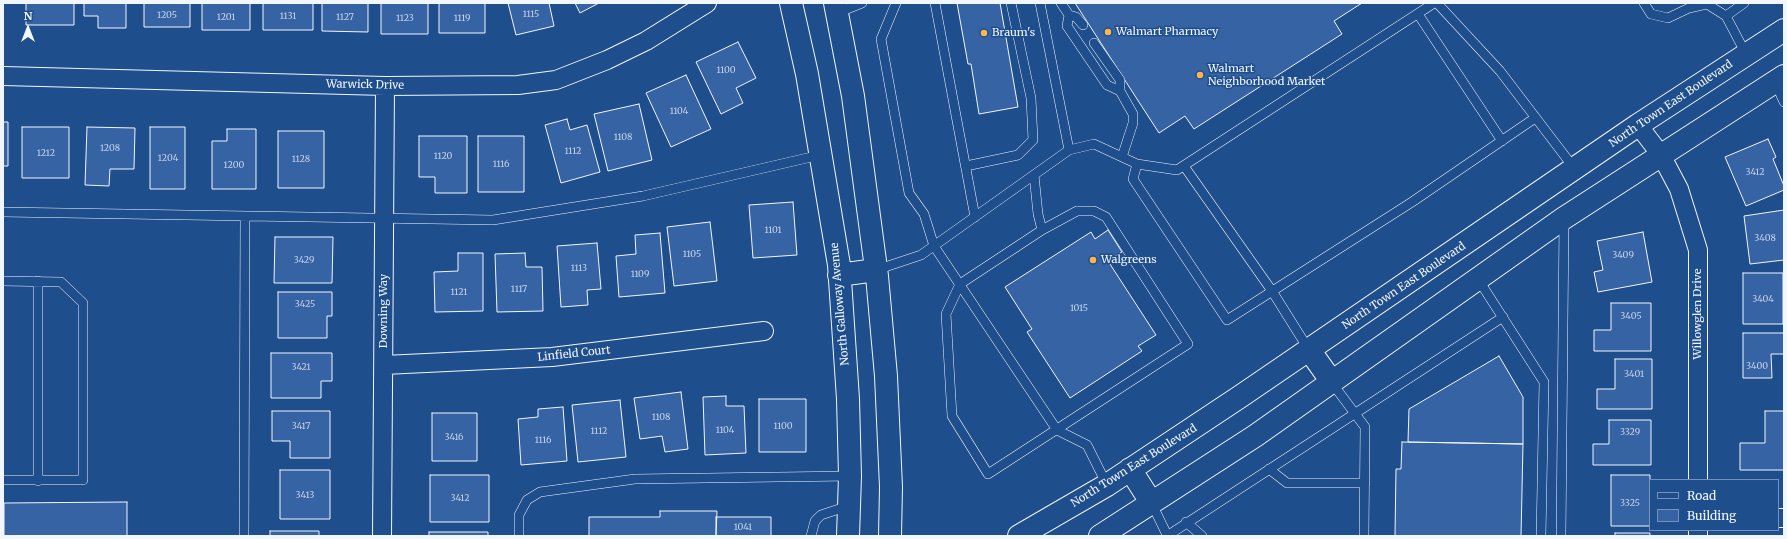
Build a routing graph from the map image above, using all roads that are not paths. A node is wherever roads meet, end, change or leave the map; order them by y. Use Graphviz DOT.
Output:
graph roads {
  1 [pos="707,3"];
  2 [pos="791,3"];
  3 [pos="862,3"];
  4 [pos="896,3"];
  5 [pos="935,3"];
  6 [pos="1011,3"];
  7 [pos="1040,3"];
  8 [pos="1061,3"];
  9 [pos="1434,3"];
  10 [pos="1437,3"];
  11 [pos="1644,3"];
  12 [pos="1744,3"];
  13 [pos="836,8"];
  14 [pos="1418,14"];
  15 [pos="1070,15"];
  16 [pos="1726,16"];
  17 [pos="1083,25"];
  18 [pos="1784,30"];
  19 [pos="1094,43"];
  20 [pos="1746,54"];
  21 [pos="3,76"];
  22 [pos="1780,79"];
  23 [pos="385,86"];
  24 [pos="1120,91"];
  25 [pos="1784,102"];
  26 [pos="1536,118"];
  27 [pos="1638,125"];
  28 [pos="1502,141"];
  29 [pos="1069,150"];
  30 [pos="1661,155"];
  31 [pos="820,156"];
  32 [pos="1122,157"];
  33 [pos="1137,164"];
  34 [pos="966,166"];
  35 [pos="1184,166"];
  36 [pos="1574,169"];
  37 [pos="1034,175"];
  38 [pos="3,212"];
  39 [pos="245,216"];
  40 [pos="975,217"];
  41 [pos="1564,218"];
  42 [pos="384,219"];
  43 [pos="1042,230"];
  44 [pos="934,246"];
  45 [pos="876,270"];
  46 [pos="839,275"];
  47 [pos="1478,279"];
  48 [pos="3,281"];
  49 [pos="38,281"];
  50 [pos="960,284"];
  51 [pos="1272,291"];
  52 [pos="1503,317"];
  53 [pos="764,331"];
  54 [pos="1310,351"];
  55 [pos="384,365"];
  56 [pos="1332,382"];
  57 [pos="1354,413"];
  58 [pos="1057,430"];
  59 [pos="1130,469"];
  60 [pos="1269,469"];
  61 [pos="850,476"];
  62 [pos="1698,479"];
  63 [pos="3,480"];
  64 [pos="38,481"];
  65 [pos="1365,483"];
  66 [pos="1107,485"];
  67 [pos="1151,502"];
  68 [pos="850,506"];
  69 [pos="1186,522"];
  70 [pos="1167,535"];
  71 [pos="244,536"];
  72 [pos="382,536"];
  73 [pos="519,536"];
  74 [pos="811,536"];
  75 [pos="848,536"];
  76 [pos="890,536"];
  77 [pos="1019,536"];
  78 [pos="1100,536"];
  79 [pos="1202,536"];
  80 [pos="1364,536"];
  81 [pos="1541,536"];
  82 [pos="1561,536"];
  1 -- 23 [label="street, Warwick Drive"];
  2 -- 31 [label="main road, North Galloway Avenue"];
  3 -- 13 [label="lane"];
  4 -- 44 [label="lane"];
  5 -- 34 [label="lane"];
  6 -- 34 [label="lane"];
  7 -- 29 [label="lane"];
  8 -- 15 [label="lane"];
  9 -- 14 [label="lane"];
  10 -- 26 [label="lane"];
  11 -- 16 [label="lane"];
  12 -- 16 [label="lane"];
  13 -- 45 [label="main road"];
  14 -- 28 [label="lane"];
  14 -- 35 [label="lane"];
  15 -- 17 [label="lane"];
  15 -- 24 [label="lane"];
  16 -- 20 [label="lane"];
  18 -- 20 [label="main road, North Town East Boulevard"];
  19 -- 24 [label="lane"];
  20 -- 27 [label="main road, North Town East Boulevard"];
  21 -- 23 [label="street, Warwick Drive"];
  22 -- 25 [label="lane"];
  22 -- 30 [label="main road"];
  23 -- 42 [label="street, Downing Way"];
  24 -- 32 [label="lane"];
  26 -- 28 [label="lane"];
  26 -- 36 [label="lane"];
  27 -- 30 [label="street, Willowglen Drive"];
  27 -- 36 [label="main road, North Town East Boulevard"];
  28 -- 51 [label="lane"];
  29 -- 32 [label="lane"];
  29 -- 37 [label="lane"];
  30 -- 41 [label="main road"];
  30 -- 62 [label="street, Willowglen Drive"];
  31 -- 42 [label="lane"];
  31 -- 46 [label="main road, North Galloway Avenue"];
  32 -- 33 [label="lane"];
  33 -- 35 [label="lane"];
  33 -- 51 [label="lane"];
  34 -- 40 [label="lane"];
  35 -- 51 [label="lane"];
  36 -- 54 [label="main road, North Town East Boulevard"];
  37 -- 40 [label="lane"];
  37 -- 43 [label="lane"];
  38 -- 39 [label="lane"];
  39 -- 42 [label="lane"];
  39 -- 71 [label="lane"];
  40 -- 44 [label="lane"];
  41 -- 47 [label="main road"];
  41 -- 82 [label="lane"];
  42 -- 55 [label="street, Downing Way"];
  43 -- 50 [label="lane"];
  43 -- 58 [label="lane"];
  44 -- 45 [label="lane"];
  44 -- 50 [label="lane"];
  45 -- 46 [label="main road"];
  45 -- 76 [label="main road"];
  46 -- 61 [label="main road, North Galloway Avenue"];
  47 -- 52 [label="lane"];
  47 -- 56 [label="main road"];
  48 -- 49 [label="lane"];
  49 -- 64 [label="lane"];
  49 -- 64 [label="lane"];
  50 -- 58 [label="lane"];
  50 -- 58 [label="lane"];
  51 -- 54 [label="lane"];
  52 -- 57 [label="lane"];
  52 -- 81 [label="lane"];
  53 -- 55 [label="street, Linfield Court"];
  54 -- 56 [label="main road"];
  54 -- 59 [label="main road, North Town East Boulevard"];
  55 -- 72 [label="street, Downing Way"];
  56 -- 57 [label="lane"];
  56 -- 67 [label="main road"];
  57 -- 60 [label="lane"];
  57 -- 65 [label="lane"];
  58 -- 66 [label="lane"];
  59 -- 66 [label="main road, North Town East Boulevard"];
  59 -- 67 [label="main road"];
  60 -- 65 [label="lane"];
  60 -- 69 [label="lane"];
  61 -- 68 [label="main road, North Galloway Avenue"];
  61 -- 73 [label="lane"];
  63 -- 64 [label="lane"];
  65 -- 80 [label="lane"];
  66 -- 77 [label="main road, North Town East Boulevard"];
  67 -- 70 [label="lane"];
  67 -- 78 [label="main road"];
  68 -- 74 [label="lane"];
  68 -- 75 [label="main road, North Galloway Avenue"];
  69 -- 70 [label="lane"];
  69 -- 79 [label="lane"];
}
